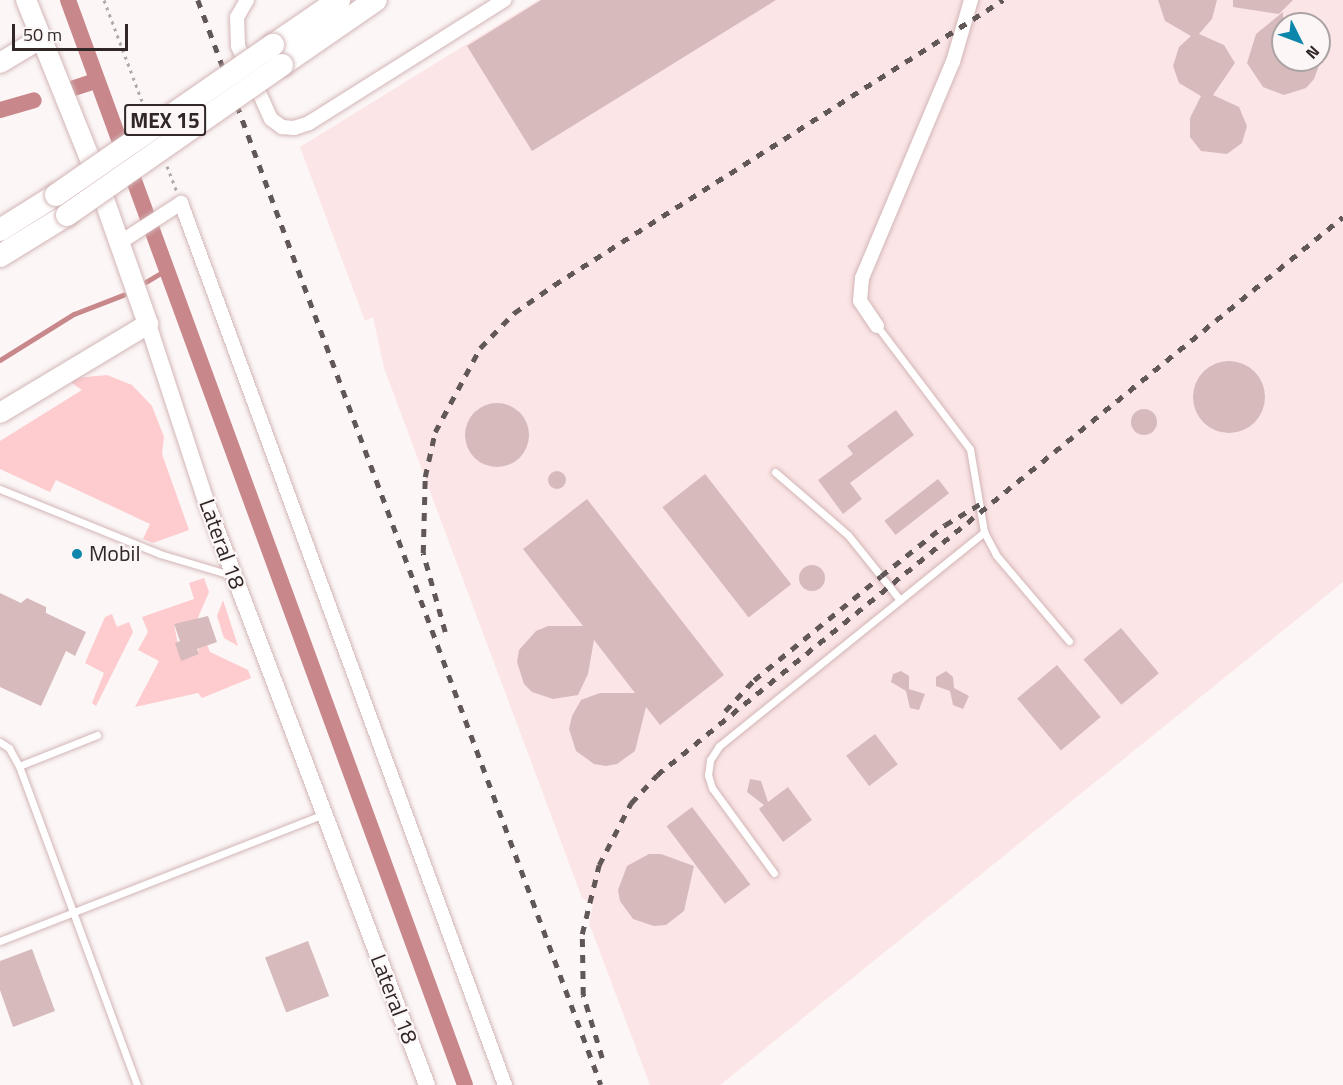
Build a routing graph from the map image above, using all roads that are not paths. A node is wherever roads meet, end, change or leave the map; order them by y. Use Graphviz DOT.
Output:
graph roads {
  1 [pos="26,0"];
  2 [pos="247,0"];
  3 [pos="339,0"];
  4 [pos="376,0"];
  5 [pos="504,0"];
  6 [pos="971,0"];
  7 [pos="40,39"];
  8 [pos="278,55"];
  9 [pos="0,63"];
  10 [pos="61,205"];
  11 [pos="0,230"];
  12 [pos="124,239"];
  13 [pos="0,256"];
  14 [pos="148,324"];
  15 [pos="877,326"];
  16 [pos="0,412"];
  17 [pos="775,472"];
  18 [pos="0,489"];
  19 [pos="984,532"];
  20 [pos="234,576"];
  21 [pos="900,600"];
  22 [pos="1069,641"];
  23 [pos="97,735"];
  24 [pos="0,742"];
  25 [pos="19,766"];
  26 [pos="325,814"];
  27 [pos="774,873"];
  28 [pos="75,912"];
  29 [pos="0,941"];
  30 [pos="137,1085"];
  31 [pos="427,1085"];
  32 [pos="505,1085"];
  1 -- 7 [label="main road, Lateral 18"];
  2 -- 5 [label="street"];
  3 -- 8 [label="highway, MEX 15"];
  4 -- 8 [label="highway, MEX 15"];
  6 -- 15 [label="street"];
  7 -- 9 [label="main road"];
  7 -- 12 [label="main road, Lateral 18"];
  8 -- 10 [label="highway, MEX 15, bridge"];
  10 -- 11 [label="highway, MEX 15"];
  10 -- 13 [label="highway, MEX 15"];
  12 -- 14 [label="main road, Lateral 18"];
  12 -- 32 [label="street"];
  14 -- 16 [label="main road"];
  14 -- 20 [label="street, Lateral 18"];
  15 -- 19 [label="lane"];
  17 -- 21 [label="lane"];
  18 -- 20 [label="lane"];
  19 -- 21 [label="lane"];
  19 -- 22 [label="lane"];
  20 -- 26 [label="street, Lateral 18"];
  21 -- 27 [label="lane"];
  23 -- 25 [label="lane"];
  24 -- 25 [label="lane"];
  25 -- 28 [label="lane"];
  26 -- 28 [label="lane"];
  26 -- 31 [label="street, Lateral 18"];
  28 -- 29 [label="lane"];
  28 -- 30 [label="lane"];
}
